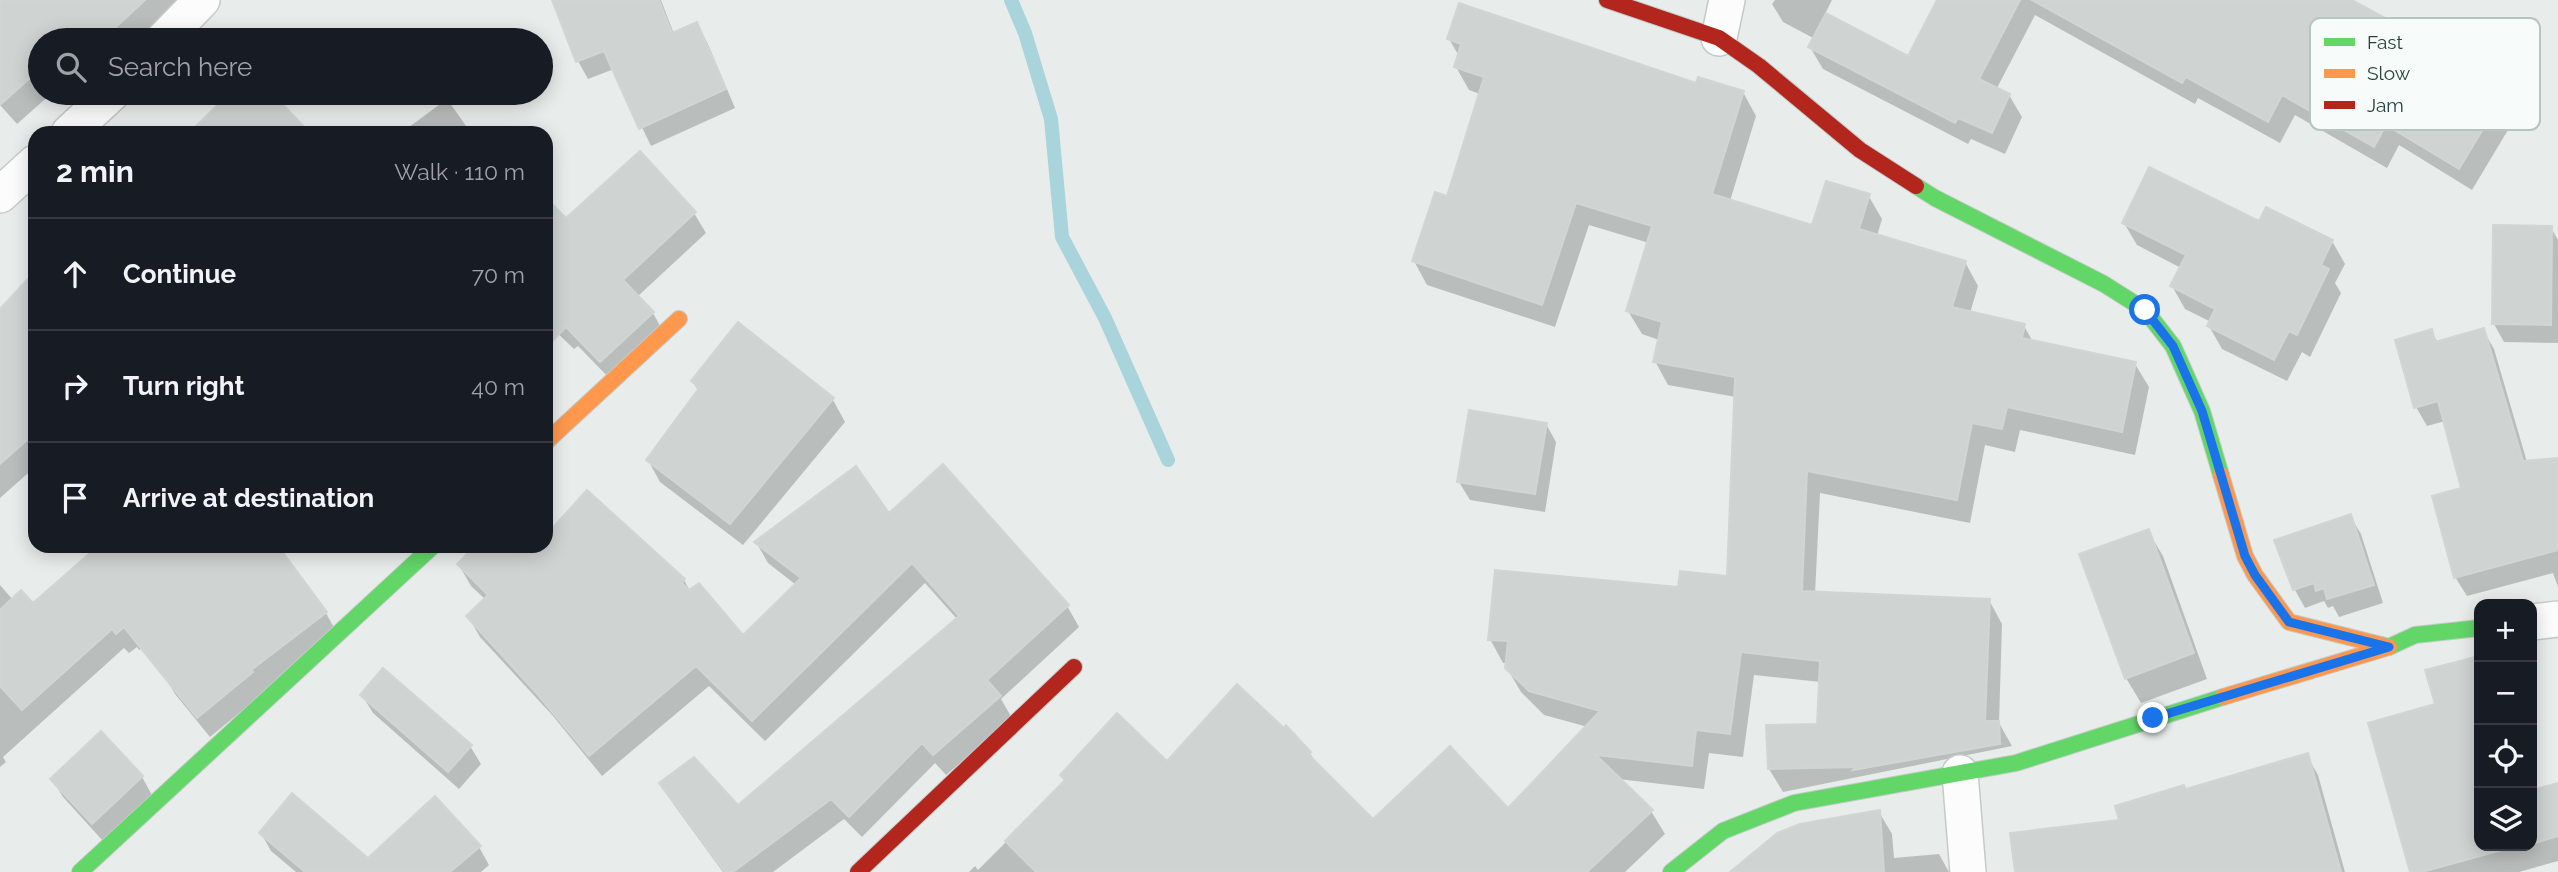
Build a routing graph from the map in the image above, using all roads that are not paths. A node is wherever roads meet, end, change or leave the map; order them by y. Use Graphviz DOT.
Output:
graph roads {
  1 [pos="202,0"];
  2 [pos="1607,0"];
  3 [pos="1727,0"];
  4 [pos="175,28"];
  5 [pos="1719,38"];
  6 [pos="99,105"];
  7 [pos="77,126"];
  8 [pos="28,169"];
  9 [pos="0,195"];
  10 [pos="679,319"];
  11 [pos="553,436"];
  12 [pos="425,553"];
  13 [pos="2558,619"];
  14 [pos="2537,621"];
  15 [pos="2474,629"];
  16 [pos="2389,647"];
  17 [pos="1074,667"];
  18 [pos="1960,773"];
  19 [pos="80,872"];
  20 [pos="858,872"];
  21 [pos="1671,872"];
  22 [pos="1968,872"];
  1 -- 4 [label="street"];
  2 -- 5 [label="street"];
  3 -- 5 [label="street"];
  5 -- 16 [label="street"];
  6 -- 7 [label="street"];
  8 -- 9 [label="street"];
  10 -- 11 [label="street"];
  12 -- 19 [label="street"];
  13 -- 14 [label="street"];
  15 -- 16 [label="street"];
  16 -- 18 [label="street"];
  17 -- 20 [label="street"];
  18 -- 21 [label="street"];
  18 -- 22 [label="street"];
}
